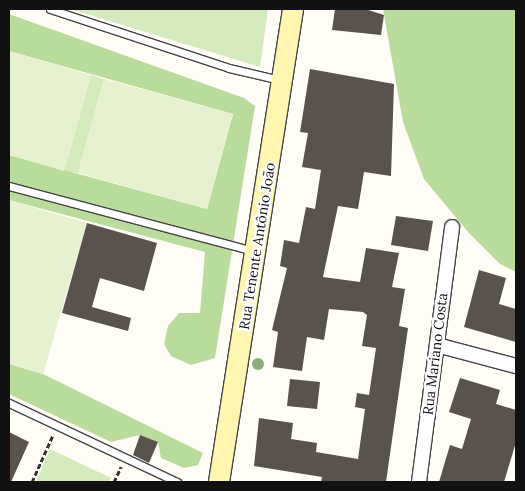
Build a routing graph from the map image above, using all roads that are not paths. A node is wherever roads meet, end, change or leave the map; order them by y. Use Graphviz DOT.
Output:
graph roads {
  1 [pos="50,9"];
  2 [pos="293,9"];
  3 [pos="283,81"];
  4 [pos="9,186"];
  5 [pos="452,226"];
  6 [pos="256,252"];
  7 [pos="437,345"];
  8 [pos="516,366"];
  9 [pos="9,403"];
  10 [pos="177,482"];
  11 [pos="221,482"];
  12 [pos="419,482"];
  1 -- 3 [label="lane"];
  2 -- 3 [label="street, Rua Tenente Antônio João"];
  3 -- 6 [label="street, Rua Tenente Antônio João"];
  4 -- 6 [label="lane"];
  5 -- 7 [label="street, Rua Mariano Costa"];
  6 -- 11 [label="street, Rua Tenente Antônio João"];
  7 -- 8 [label="street"];
  7 -- 12 [label="street, Rua Mariano Costa"];
  9 -- 10 [label="lane"];
}
